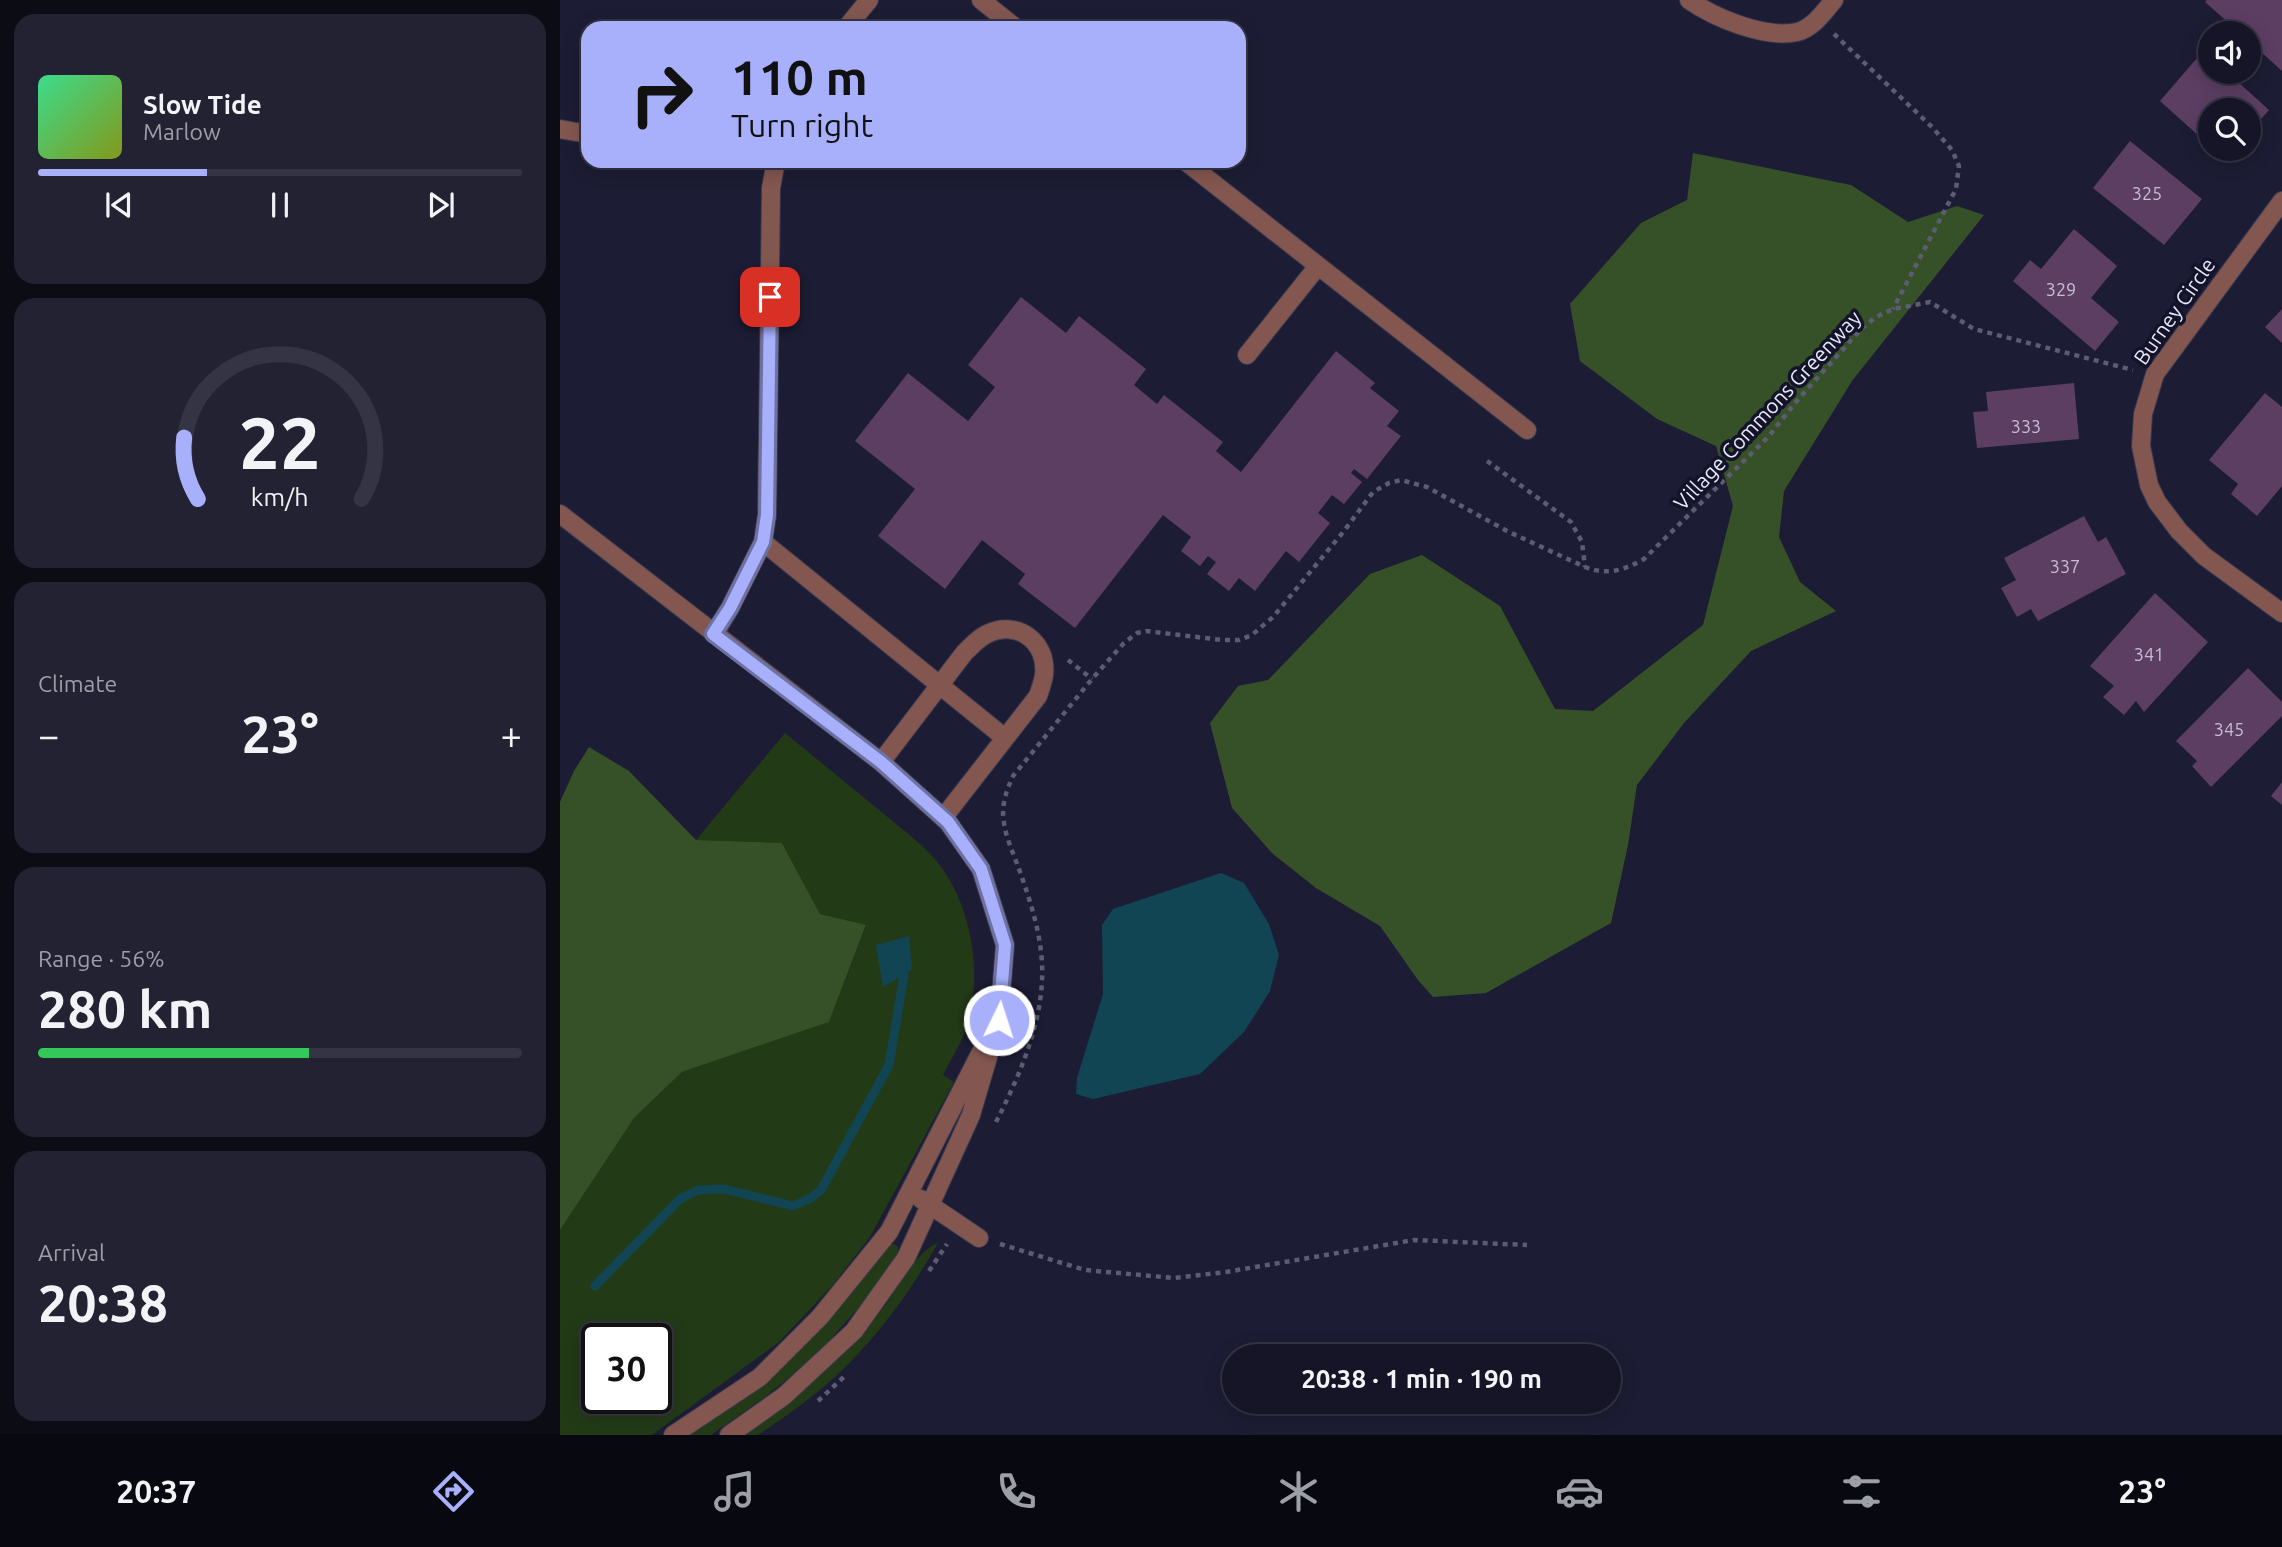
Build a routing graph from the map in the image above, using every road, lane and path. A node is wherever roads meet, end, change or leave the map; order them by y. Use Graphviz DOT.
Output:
graph roads {
  1 [pos="869,0"];
  2 [pos="981,0"];
  3 [pos="1689,0"];
  4 [pos="1834,0"];
  5 [pos="1818,19"];
  6 [pos="852,21"];
  7 [pos="1007,21"];
  8 [pos="560,129"];
  9 [pos="581,133"];
  10 [pos="775,168"];
  11 [pos="1194,168"];
  12 [pos="2282,201"];
  13 [pos="1318,266"];
  14 [pos="1893,309"];
  15 [pos="1247,355"];
  16 [pos="2155,374"];
  17 [pos="1527,430"];
  18 [pos="1487,461"];
  19 [pos="560,514"];
  20 [pos="763,542"];
  21 [pos="1585,567"];
  22 [pos="2282,613"];
  23 [pos="713,634"];
  24 [pos="1060,654"];
  25 [pos="1092,679"];
  26 [pos="940,685"];
  27 [pos="1005,738"];
  28 [pos="881,762"];
  29 [pos="943,818"];
  30 [pos="999,1020"];
  31 [pos="995,1126"];
  32 [pos="909,1192"];
  33 [pos="929,1205"];
  34 [pos="954,1221"];
  35 [pos="979,1238"];
  36 [pos="1527,1245"];
  37 [pos="926,1274"];
  38 [pos="851,1371"];
  39 [pos="811,1406"];
  40 [pos="673,1435"];
  41 [pos="729,1435"];
  1 -- 6 [label="street"];
  2 -- 7 [label="street"];
  3 -- 5 [label="street"];
  4 -- 5 [label="street"];
  5 -- 14 [label="path"];
  8 -- 9 [label="street"];
  10 -- 20 [label="street"];
  11 -- 13 [label="street"];
  12 -- 16 [label="street, Burney Circle"];
  13 -- 15 [label="street"];
  13 -- 17 [label="street"];
  14 -- 16 [label="path, Village Commons Greenway"];
  14 -- 21 [label="path, Village Commons Greenway"];
  16 -- 22 [label="street, Burney Circle"];
  18 -- 21 [label="path"];
  19 -- 23 [label="street"];
  20 -- 23 [label="street"];
  20 -- 26 [label="street"];
  21 -- 25 [label="path, Village Commons Greenway"];
  23 -- 28 [label="street"];
  24 -- 25 [label="path"];
  25 -- 31 [label="path, Village Commons Greenway"];
  26 -- 27 [label="street"];
  26 -- 27 [label="street"];
  26 -- 28 [label="street"];
  27 -- 29 [label="street"];
  28 -- 29 [label="street"];
  29 -- 30 [label="street"];
  30 -- 32 [label="street"];
  30 -- 33 [label="street"];
  32 -- 33 [label="street"];
  32 -- 40 [label="street"];
  33 -- 34 [label="street"];
  33 -- 41 [label="street"];
  34 -- 35 [label="street"];
  34 -- 37 [label="path"];
  35 -- 36 [label="path"];
  38 -- 39 [label="path"];
}
